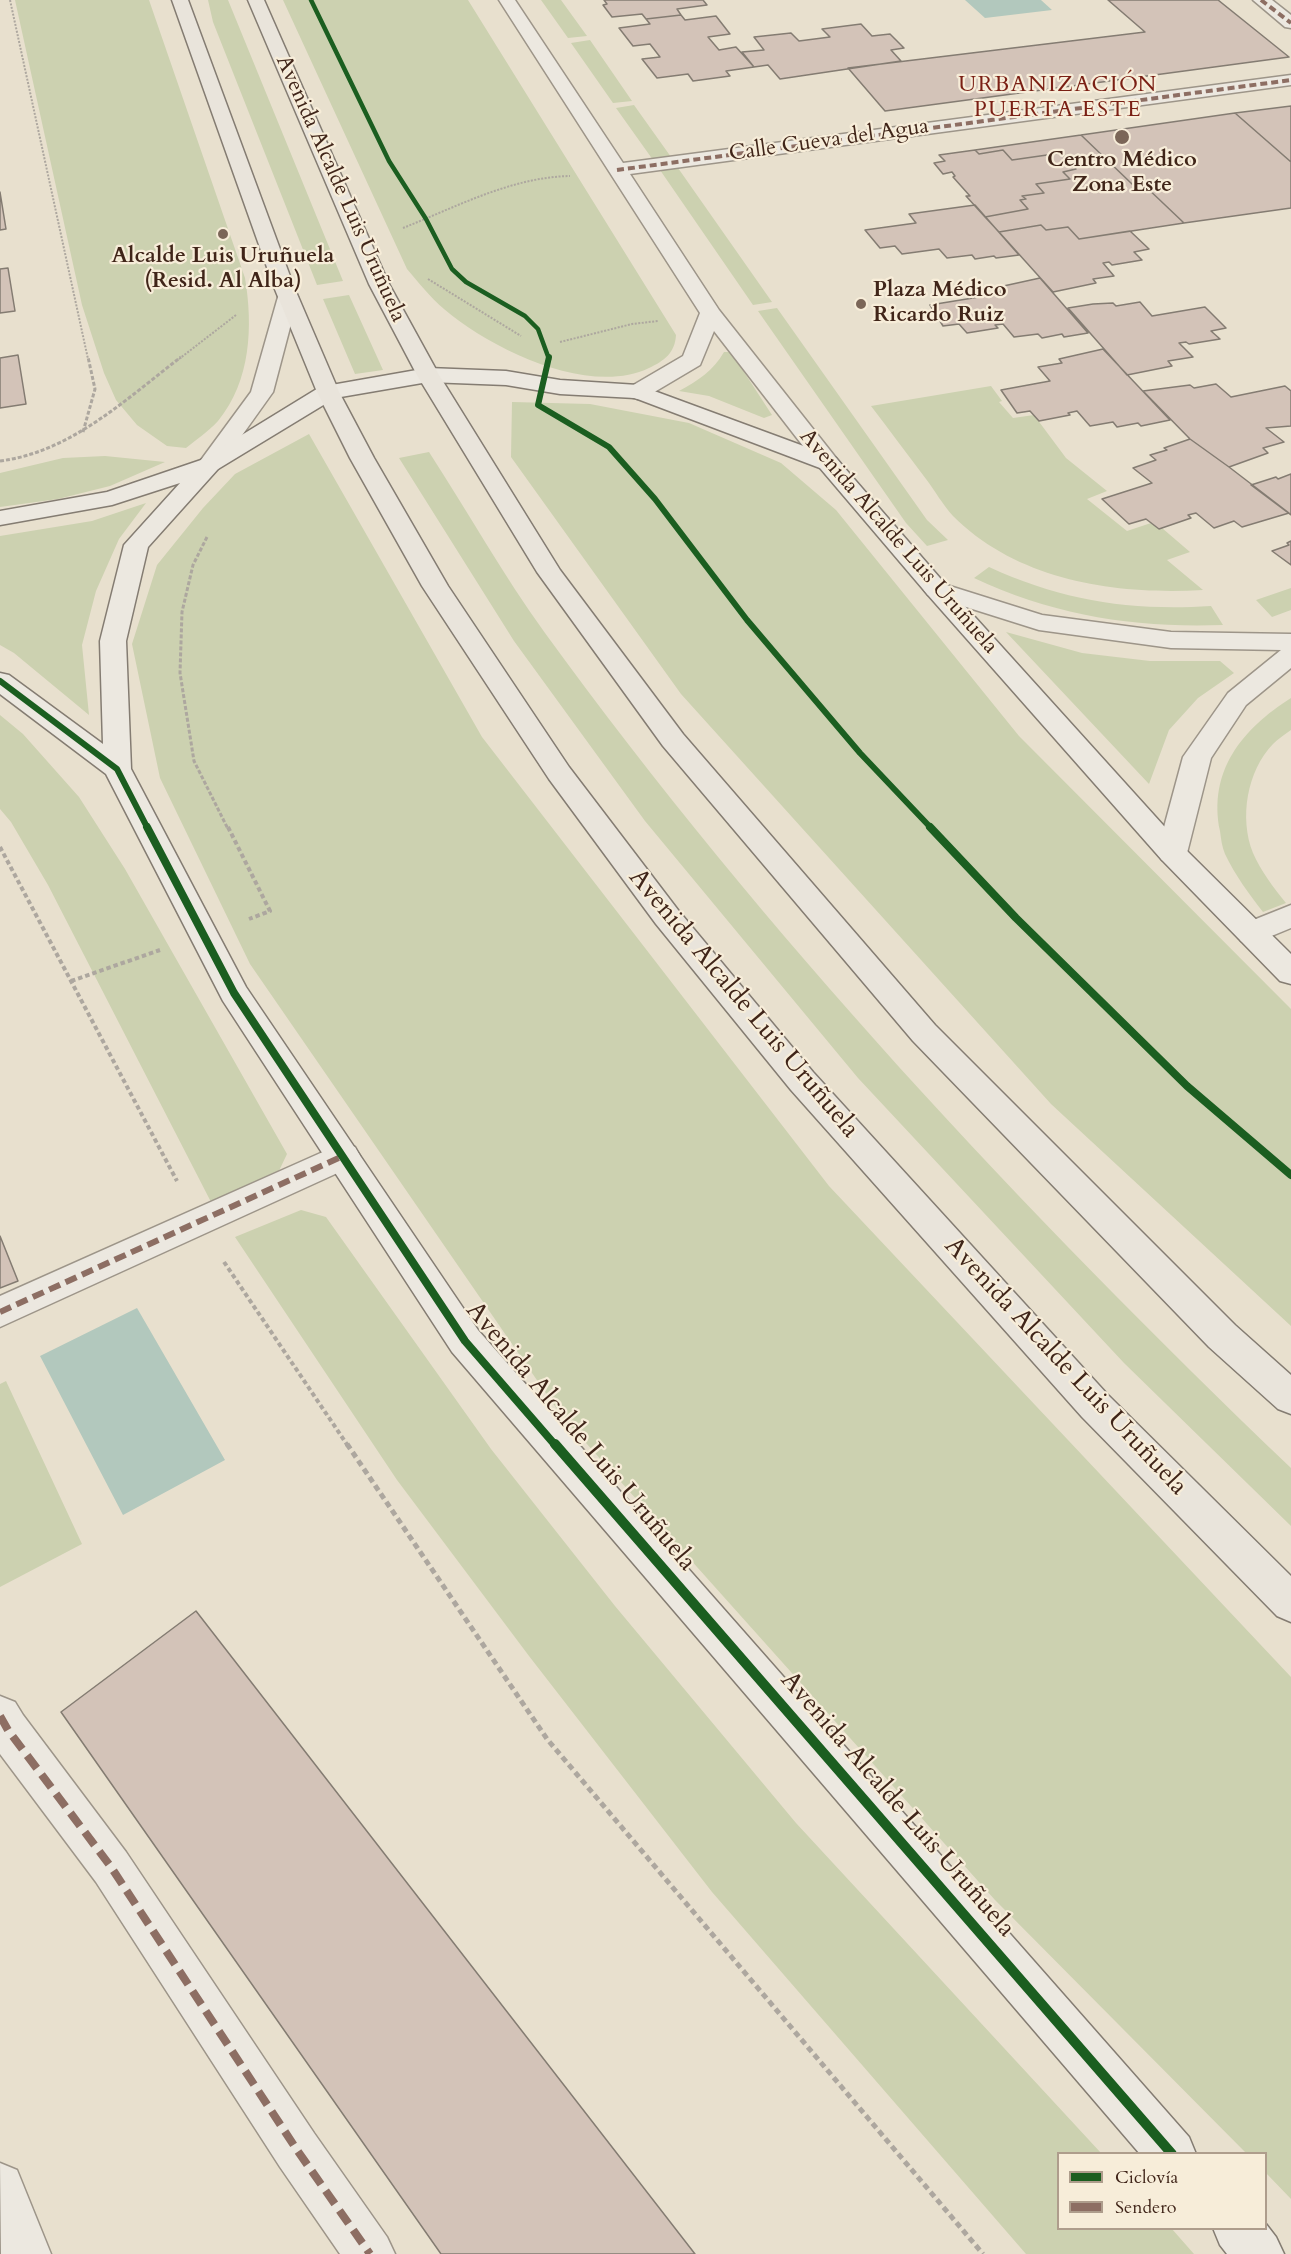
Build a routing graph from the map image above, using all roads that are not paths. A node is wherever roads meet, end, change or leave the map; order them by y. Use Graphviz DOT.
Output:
graph roads {
  1 [pos="180,0"];
  2 [pos="256,0"];
  3 [pos="507,0"];
  4 [pos="1261,0"];
  5 [pos="1291,23"];
  6 [pos="1291,80"];
  7 [pos="617,170"];
  8 [pos="288,297"];
  9 [pos="711,313"];
  10 [pos="428,375"];
  11 [pos="638,392"];
  12 [pos="328,393"];
  13 [pos="828,463"];
  14 [pos="210,464"];
  15 [pos="0,518"];
  16 [pos="937,590"];
  17 [pos="1291,642"];
  18 [pos="1291,656"];
  19 [pos="0,681"];
  20 [pos="117,769"];
  21 [pos="1172,853"];
  22 [pos="1291,916"];
  23 [pos="1252,933"];
  24 [pos="1291,973"];
  25 [pos="342,1156"];
  26 [pos="0,1312"];
  27 [pos="1291,1398"];
  28 [pos="1291,1603"];
  29 [pos="0,1716"];
  30 [pos="1170,2152"];
  31 [pos="0,2187"];
  32 [pos="1238,2230"];
  33 [pos="26,2254"];
  34 [pos="370,2254"];
  35 [pos="1259,2254"];
  1 -- 8 [label="main road, Avenida Alcalde Luis Uruñuela"];
  2 -- 10 [label="main road, Avenida Alcalde Luis Uruñuela"];
  3 -- 7 [label="street, Avenida Alcalde Luis Uruñuela"];
  4 -- 5 [label="street"];
  6 -- 7 [label="street, Calle Cueva del Agua"];
  7 -- 9 [label="street, Avenida Alcalde Luis Uruñuela"];
  8 -- 12 [label="main road, Avenida Alcalde Luis Uruñuela"];
  8 -- 14 [label="street, Avenida Alcalde Luis Uruñuela"];
  9 -- 11 [label="street"];
  9 -- 13 [label="street, Avenida Alcalde Luis Uruñuela"];
  10 -- 11 [label="street, Avenida Alcalde Luis Uruñuela"];
  10 -- 12 [label="street, Avenida Alcalde Luis Uruñuela"];
  10 -- 27 [label="main road, Avenida Alcalde Luis Uruñuela"];
  11 -- 13 [label="street, Avenida Alcalde Luis Uruñuela"];
  12 -- 14 [label="street, Avenida Alcalde Luis Uruñuela"];
  12 -- 28 [label="main road, Avenida Alcalde Luis Uruñuela"];
  13 -- 16 [label="street, Avenida Alcalde Luis Uruñuela"];
  14 -- 15 [label="street"];
  14 -- 20 [label="street, Avenida Alcalde Luis Uruñuela"];
  16 -- 17 [label="street"];
  16 -- 21 [label="street, Avenida Alcalde Luis Uruñuela"];
  18 -- 21 [label="street"];
  19 -- 20 [label="street, Avenida Alcalde Luis Uruñuela"];
  20 -- 25 [label="street, Avenida Alcalde Luis Uruñuela"];
  21 -- 23 [label="street, Avenida Alcalde Luis Uruñuela"];
  22 -- 23 [label="street"];
  23 -- 24 [label="street, Avenida Alcalde Luis Uruñuela"];
  25 -- 26 [label="street"];
  25 -- 30 [label="street, Avenida Alcalde Luis Uruñuela"];
  29 -- 34 [label="street"];
  31 -- 33 [label="street"];
  32 -- 35 [label="street"];
}
